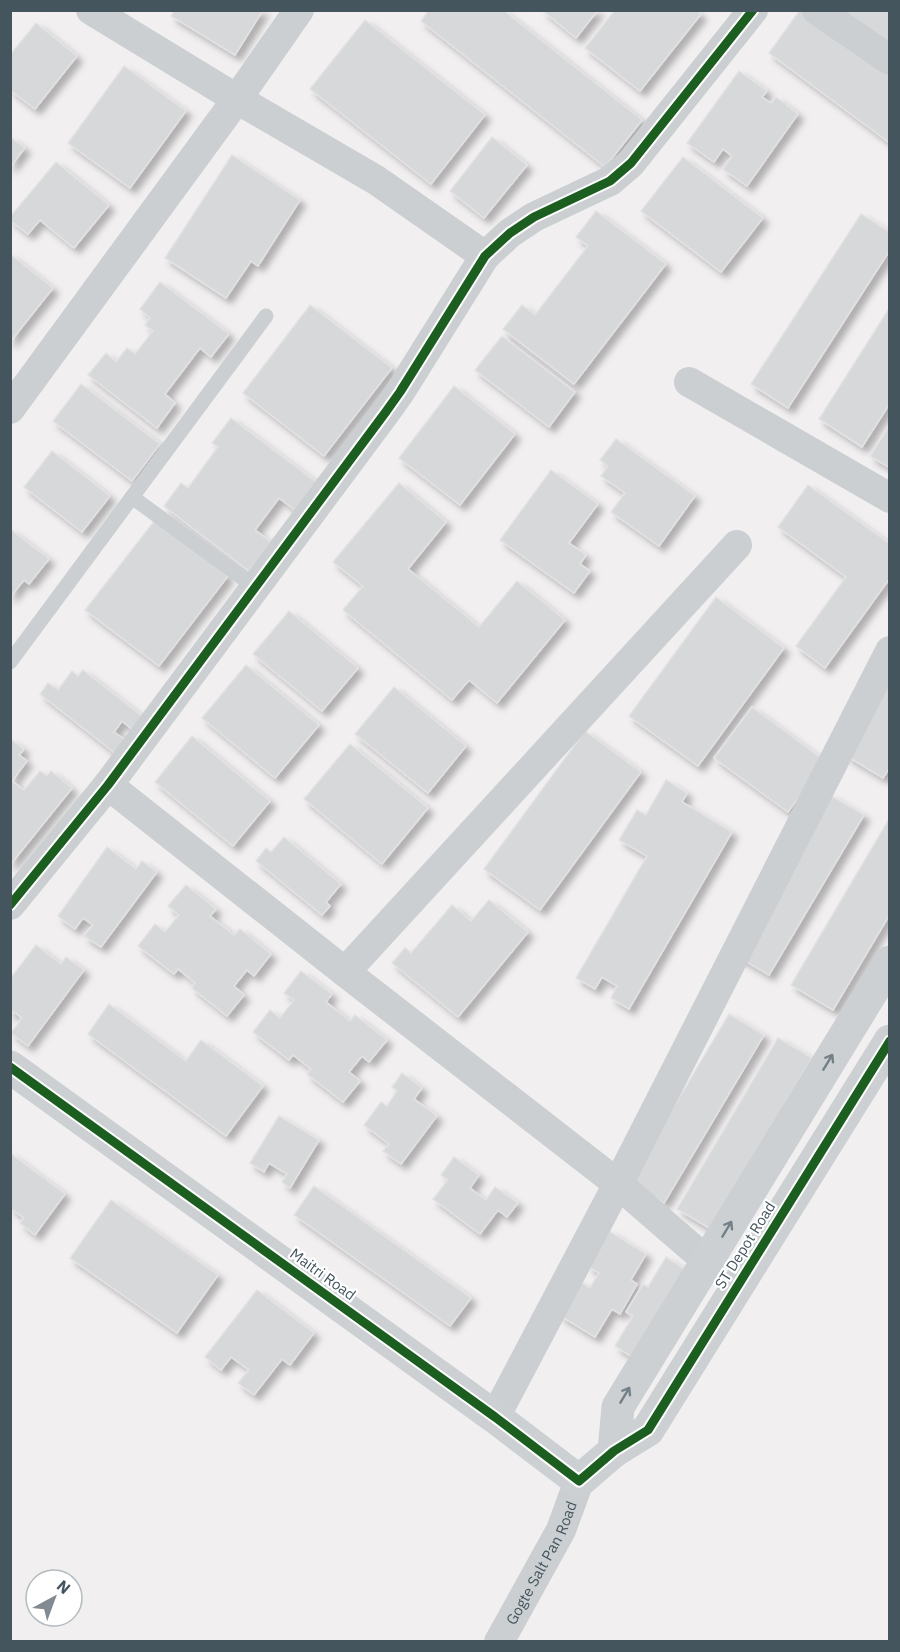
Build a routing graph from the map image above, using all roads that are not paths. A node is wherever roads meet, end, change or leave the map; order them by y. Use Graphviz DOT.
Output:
graph roads {
  1 [pos="91,10"];
  2 [pos="299,10"];
  3 [pos="753,10"];
  4 [pos="817,10"];
  5 [pos="890,60"];
  6 [pos="237,99"];
  7 [pos="485,256"];
  8 [pos="266,315"];
  9 [pos="20,376"];
  10 [pos="688,382"];
  11 [pos="10,409"];
  12 [pos="132,497"];
  13 [pos="890,498"];
  14 [pos="737,545"];
  15 [pos="255,587"];
  16 [pos="890,651"];
  17 [pos="10,662"];
  18 [pos="108,785"];
  19 [pos="10,905"];
  20 [pos="890,962"];
  21 [pos="345,972"];
  22 [pos="890,1041"];
  23 [pos="10,1066"];
  24 [pos="618,1184"];
  25 [pos="707,1260"];
  26 [pos="495,1417"];
  27 [pos="614,1451"];
  28 [pos="579,1481"];
  29 [pos="499,1641"];
  1 -- 6 [label="street"];
  2 -- 6 [label="street"];
  3 -- 7 [label="street"];
  4 -- 5 [label="street"];
  6 -- 7 [label="street"];
  6 -- 9 [label="street"];
  7 -- 15 [label="street"];
  8 -- 12 [label="lane"];
  9 -- 11 [label="street"];
  10 -- 13 [label="street"];
  12 -- 15 [label="lane"];
  12 -- 17 [label="lane"];
  14 -- 21 [label="street"];
  15 -- 18 [label="street"];
  16 -- 24 [label="street"];
  18 -- 19 [label="street"];
  18 -- 21 [label="street"];
  25 -- 20 [label="street, ST Depot Road, one-way"];
  21 -- 24 [label="street"];
  22 -- 27 [label="street, ST Depot Road"];
  23 -- 26 [label="street, Maitri Road"];
  24 -- 25 [label="street"];
  24 -- 26 [label="street"];
  27 -- 25 [label="street, ST Depot Road, one-way"];
  26 -- 28 [label="street, Maitri Road"];
  27 -- 28 [label="street"];
  28 -- 29 [label="street, Gogte Salt Pan Road"];
}
